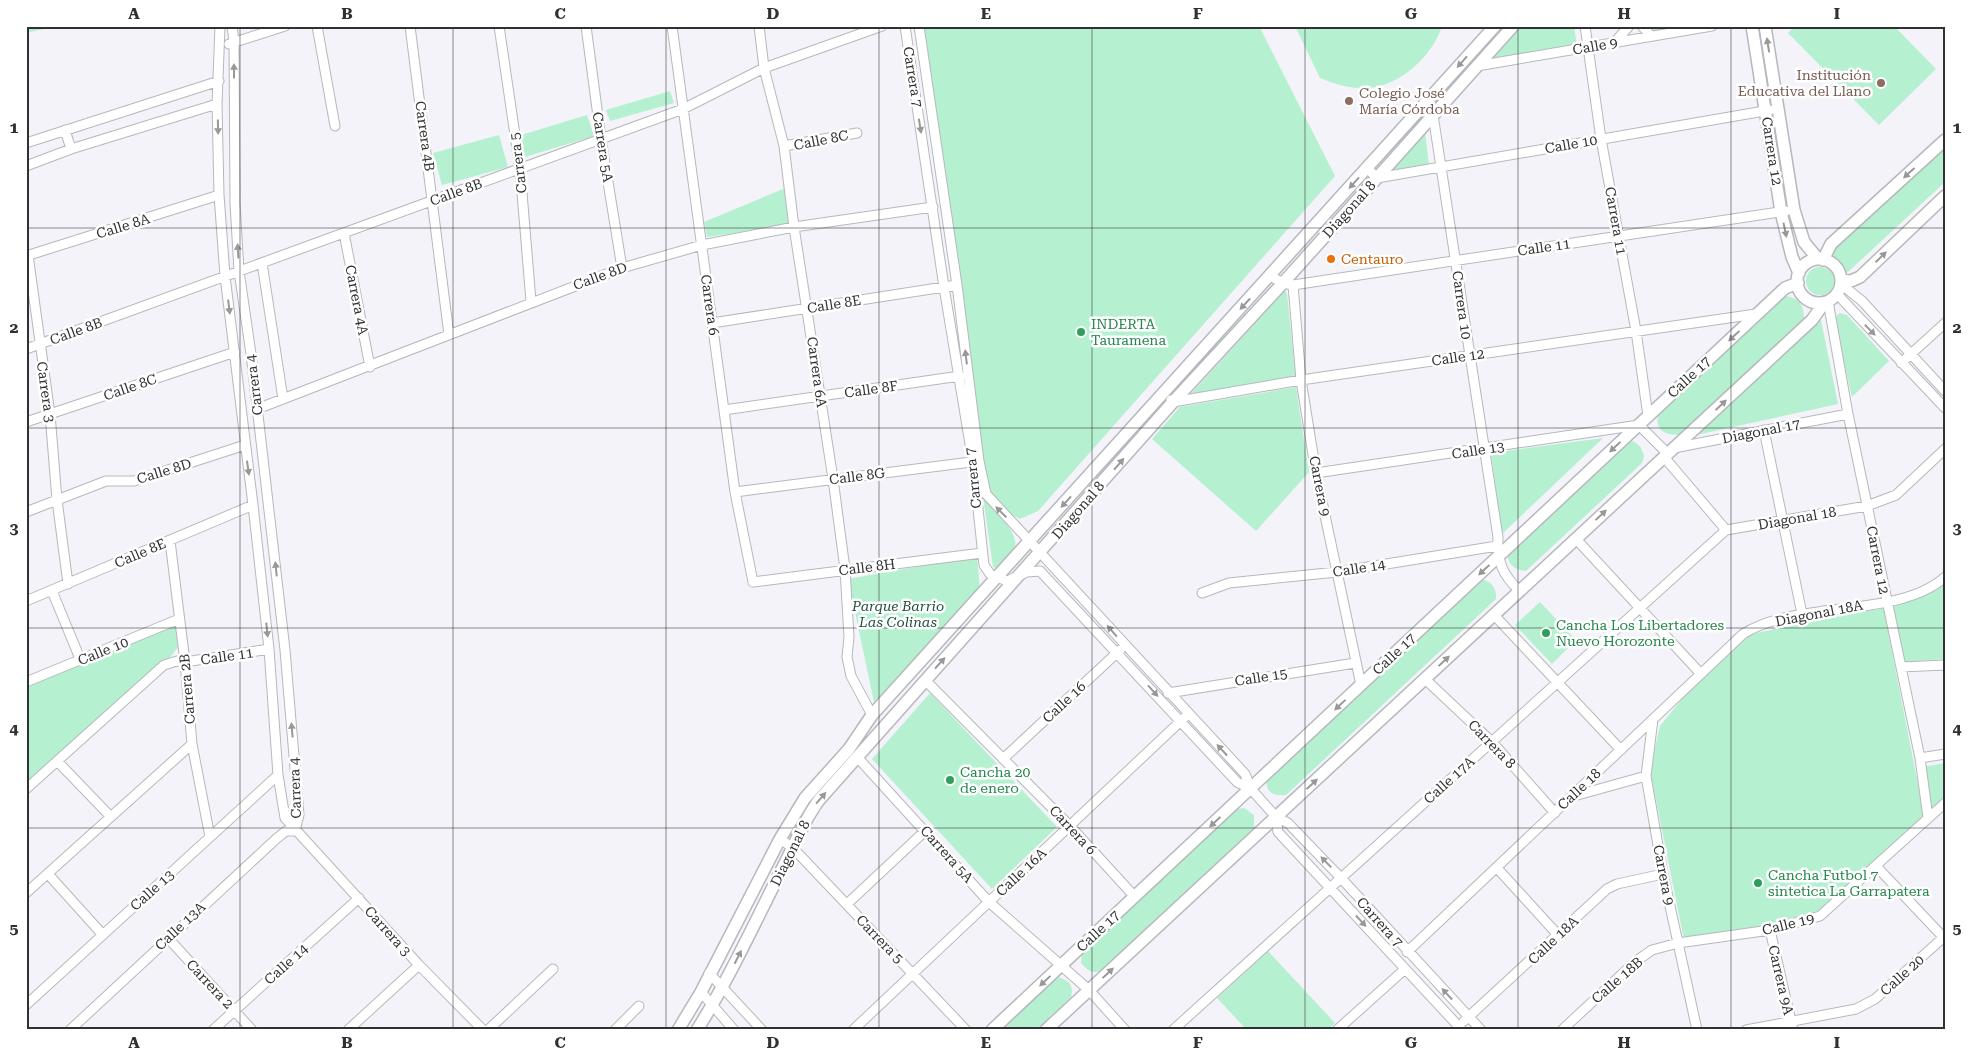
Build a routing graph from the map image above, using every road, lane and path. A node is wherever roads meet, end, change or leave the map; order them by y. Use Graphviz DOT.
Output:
graph roads {
  1 [pos="220,26"];
  2 [pos="232,26"];
  3 [pos="285,26"];
  4 [pos="318,26"];
  5 [pos="410,26"];
  6 [pos="499,26"];
  7 [pos="586,26"];
  8 [pos="672,26"];
  9 [pos="759,26"];
  10 [pos="882,26"];
  11 [pos="905,26"];
  12 [pos="919,26"];
  13 [pos="1495,26"];
  14 [pos="1513,26"];
  15 [pos="1585,26"];
  16 [pos="1629,26"];
  17 [pos="1642,26"];
  18 [pos="1712,26"];
  19 [pos="1752,26"];
  20 [pos="1765,26"];
  21 [pos="1651,36"];
  22 [pos="234,42"];
  23 [pos="1614,43"];
  24 [pos="221,46"];
  25 [pos="1589,47"];
  26 [pos="1477,66"];
  27 [pos="764,68"];
  28 [pos="219,81"];
  29 [pos="217,104"];
  30 [pos="1424,105"];
  31 [pos="1778,108"];
  32 [pos="683,109"];
  33 [pos="1765,111"];
  34 [pos="1434,115"];
  35 [pos="335,126"];
  36 [pos="65,130"];
  37 [pos="858,133"];
  38 [pos="601,139"];
  39 [pos="1602,139"];
  40 [pos="1945,140"];
  41 [pos="26,143"];
  42 [pos="784,146"];
  43 [pos="71,149"];
  44 [pos="26,166"];
  45 [pos="1441,167"];
  46 [pos="520,168"];
  47 [pos="1367,168"];
  48 [pos="1377,178"];
  49 [pos="219,195"];
  50 [pos="1945,196"];
  51 [pos="433,200"];
  52 [pos="932,207"];
  53 [pos="1794,210"];
  54 [pos="1781,212"];
  55 [pos="794,227"];
  56 [pos="344,233"];
  57 [pos="1618,236"];
  58 [pos="702,245"];
  59 [pos="27,255"];
  60 [pos="1821,259"];
  61 [pos="1455,261"];
  62 [pos="262,263"];
  63 [pos="622,268"];
  64 [pos="239,271"];
  65 [pos="225,276"];
  66 [pos="1270,276"];
  67 [pos="1798,278"];
  68 [pos="1288,284"];
  69 [pos="957,285"];
  70 [pos="944,287"];
  71 [pos="1834,292"];
  72 [pos="531,302"];
  73 [pos="808,308"];
  74 [pos="1756,314"];
  75 [pos="712,323"];
  76 [pos="1945,323"];
  77 [pos="1636,331"];
  78 [pos="449,335"];
  79 [pos="39,344"];
  80 [pos="26,349"];
  81 [pos="235,352"];
  82 [pos="1911,354"];
  83 [pos="1469,356"];
  84 [pos="1901,362"];
  85 [pos="370,367"];
  86 [pos="960,376"];
  87 [pos="1301,380"];
  88 [pos="1945,391"];
  89 [pos="1163,393"];
  90 [pos="821,396"];
  91 [pos="283,399"];
  92 [pos="1173,402"];
  93 [pos="1945,408"];
  94 [pos="257,409"];
  95 [pos="724,410"];
  96 [pos="50,414"];
  97 [pos="1848,414"];
  98 [pos="1648,416"];
  99 [pos="26,422"];
  100 [pos="1639,424"];
  101 [pos="1764,430"];
  102 [pos="245,445"];
  103 [pos="1484,449"];
  104 [pos="1945,449"];
  105 [pos="1669,453"];
  106 [pos="976,461"];
  107 [pos="1316,473"];
  108 [pos="833,479"];
  109 [pos="734,492"];
  110 [pos="57,500"];
  111 [pos="254,505"];
  112 [pos="1868,506"];
  113 [pos="26,512"];
  114 [pos="1784,522"];
  115 [pos="1726,530"];
  116 [pos="1576,539"];
  117 [pos="170,541"];
  118 [pos="1030,542"];
  119 [pos="1498,551"];
  120 [pos="1041,552"];
  121 [pos="982,553"];
  122 [pos="845,569"];
  123 [pos="1337,572"];
  124 [pos="1019,577"];
  125 [pos="1945,577"];
  126 [pos="997,578"];
  127 [pos="753,582"];
  128 [pos="68,584"];
  129 [pos="52,590"];
  130 [pos="1520,591"];
  131 [pos="1202,593"];
  132 [pos="26,601"];
  133 [pos="1887,601"];
  134 [pos="1640,608"];
  135 [pos="1802,614"];
  136 [pos="1494,615"];
  137 [pos="180,619"];
  138 [pos="1753,628"];
  139 [pos="269,649"];
  140 [pos="1121,649"];
  141 [pos="81,661"];
  142 [pos="185,662"];
  143 [pos="1355,663"];
  144 [pos="1945,665"];
  145 [pos="1901,667"];
  146 [pos="1701,674"];
  147 [pos="1425,679"];
  148 [pos="925,680"];
  149 [pos="26,682"];
  150 [pos="1557,682"];
  151 [pos="1360,685"];
  152 [pos="1168,693"];
  153 [pos="1188,714"];
  154 [pos="872,715"];
  155 [pos="1653,719"];
  156 [pos="1181,722"];
  157 [pos="1492,742"];
  158 [pos="192,744"];
  159 [pos="1621,750"];
  160 [pos="1945,754"];
  161 [pos="858,758"];
  162 [pos="1920,758"];
  163 [pos="1003,759"];
  164 [pos="57,761"];
  165 [pos="278,775"];
  166 [pos="1646,776"];
  167 [pos="26,789"];
  168 [pos="1251,789"];
  169 [pos="1572,796"];
  170 [pos="1945,803"];
  171 [pos="1555,813"];
  172 [pos="111,817"];
  173 [pos="1276,817"];
  174 [pos="1928,818"];
  175 [pos="1070,826"];
  176 [pos="926,830"];
  177 [pos="295,831"];
  178 [pos="210,837"];
  179 [pos="780,839"];
  180 [pos="793,848"];
  181 [pos="1876,866"];
  182 [pos="1497,868"];
  183 [pos="48,874"];
  184 [pos="1663,874"];
  185 [pos="1341,878"];
  186 [pos="1330,888"];
  187 [pos="26,893"];
  188 [pos="359,898"];
  189 [pos="1134,898"];
  190 [pos="989,902"];
  191 [pos="847,904"];
  192 [pos="1770,930"];
  193 [pos="103,935"];
  194 [pos="1558,935"];
  195 [pos="1944,937"];
  196 [pos="168,938"];
  197 [pos="1678,943"];
  198 [pos="1407,952"];
  199 [pos="419,965"];
  200 [pos="1062,966"];
  201 [pos="553,969"];
  202 [pos="1405,969"];
  203 [pos="709,973"];
  204 [pos="913,974"];
  205 [pos="722,987"];
  206 [pos="1089,990"];
  207 [pos="701,992"];
  208 [pos="26,1005"];
  209 [pos="639,1006"];
  210 [pos="712,1006"];
  211 [pos="234,1010"];
  212 [pos="1468,1017"];
  213 [pos="1792,1025"];
  214 [pos="75,1028"];
  215 [pos="1458,1029"];
  216 [pos="213,1030"];
  217 [pos="252,1030"];
  218 [pos="348,1030"];
  219 [pos="483,1030"];
  220 [pos="488,1030"];
  221 [pos="615,1030"];
  222 [pos="678,1030"];
  223 [pos="697,1030"];
  224 [pos="734,1030"];
  225 [pos="762,1030"];
  226 [pos="853,1030"];
  227 [pos="966,1030"];
  228 [pos="992,1030"];
  229 [pos="1046,1030"];
  230 [pos="1125,1030"];
  231 [pos="1173,1030"];
  232 [pos="1337,1030"];
  233 [pos="1480,1030"];
  234 [pos="1562,1030"];
  235 [pos="1697,1030"];
  236 [pos="1746,1030"];
  1 -- 24 [label="street, Carrera 4"];
  2 -- 22 [label="street, Carrera 4"];
  3 -- 22 [label="street"];
  4 -- 35 [label="street"];
  5 -- 51 [label="street, Carrera 4B"];
  6 -- 46 [label="street, Carrera 5"];
  7 -- 38 [label="street, Carrera 5A"];
  8 -- 32 [label="street, Carrera 6"];
  9 -- 27 [label="street, Carrera 6A"];
  10 -- 27 [label="street, Calle 8B"];
  11 -- 52 [label="street, Carrera 7, one-way"];
  12 -- 69 [label="street, Carrera 7"];
  13 -- 30 [label="street, Diagonal 8, one-way"];
  14 -- 26 [label="street, Diagonal 8"];
  15 -- 25 [label="street, Carrera 11"];
  16 -- 23 [label="street"];
  17 -- 21 [label="street"];
  18 -- 21 [label="street, Calle 9"];
  19 -- 33 [label="street, Carrera 12"];
  31 -- 20 [label="street, Carrera 12, one-way"];
  21 -- 23 [label="street, Calle 9"];
  22 -- 24 [label="street"];
  64 -- 22 [label="street, Carrera 4, one-way"];
  23 -- 25 [label="street, Calle 9"];
  24 -- 28 [label="street, Carrera 4"];
  25 -- 26 [label="street, Calle 9"];
  25 -- 39 [label="street, Carrera 11"];
  26 -- 34 [label="street, Diagonal 8"];
  27 -- 32 [label="street, Calle 8B"];
  27 -- 42 [label="street, Carrera 6A"];
  28 -- 29 [label="street, Carrera 4"];
  28 -- 36 [label="street"];
  29 -- 43 [label="street"];
  29 -- 49 [label="street, Carrera 4, one-way"];
  30 -- 34 [label="street"];
  30 -- 47 [label="street, Diagonal 8"];
  31 -- 33 [label="street, Calle 10"];
  31 -- 53 [label="street, Carrera 12"];
  32 -- 38 [label="street, Calle 8B"];
  32 -- 58 [label="street, Carrera 6"];
  33 -- 39 [label="street, Calle 10"];
  33 -- 54 [label="street, Carrera 12"];
  34 -- 45 [label="street, Carrera 10"];
  34 -- 48 [label="street, Diagonal 8"];
  36 -- 41 [label="street"];
  36 -- 43 [label="street"];
  37 -- 42 [label="street, Calle 8C"];
  38 -- 46 [label="street, Calle 8B"];
  38 -- 63 [label="street, Carrera 5A"];
  39 -- 45 [label="street, Calle 10"];
  39 -- 57 [label="street, Carrera 11"];
  40 -- 60 [label="street, one-way"];
  42 -- 55 [label="street, Carrera 6A"];
  43 -- 44 [label="street"];
  45 -- 48 [label="street, Calle 10"];
  45 -- 61 [label="street, Carrera 10"];
  46 -- 51 [label="street, Calle 8B"];
  46 -- 72 [label="street, Carrera 5"];
  47 -- 48 [label="street"];
  47 -- 66 [label="street, Diagonal 8, one-way"];
  48 -- 68 [label="street, Diagonal 8"];
  49 -- 59 [label="street, Calle 8A"];
  49 -- 65 [label="street, Carrera 4"];
  71 -- 50 [label="street, one-way"];
  51 -- 56 [label="street, Calle 8B"];
  51 -- 78 [label="street, Carrera 4B"];
  52 -- 55 [label="street, Calle 8D"];
  52 -- 70 [label="street, Carrera 7"];
  53 -- 54 [label="street, Calle 11"];
  53 -- 60 [label="street, Carrera 12"];
  54 -- 57 [label="street, Calle 11"];
  54 -- 67 [label="street, Carrera 12, one-way"];
  55 -- 58 [label="street, Calle 8D"];
  55 -- 73 [label="street, Carrera 6A"];
  56 -- 62 [label="street, Calle 8B"];
  56 -- 85 [label="street, Carrera 4A"];
  57 -- 61 [label="street, Calle 11"];
  57 -- 77 [label="street, Carrera 11"];
  58 -- 63 [label="street, Calle 8D"];
  58 -- 75 [label="street, Carrera 6"];
  59 -- 79 [label="street, Carrera 3"];
  60 -- 67 [label="street"];
  60 -- 71 [label="street"];
  61 -- 68 [label="street, Calle 11"];
  61 -- 83 [label="street, Carrera 10"];
  62 -- 64 [label="street, Calle 8B"];
  62 -- 91 [label="street"];
  63 -- 72 [label="street, Calle 8D"];
  64 -- 65 [label="street, Calle 8B"];
  64 -- 94 [label="street, Carrera 4"];
  65 -- 79 [label="street, Calle 8B"];
  65 -- 81 [label="street, Carrera 4, one-way"];
  66 -- 68 [label="street"];
  66 -- 89 [label="street, Diagonal 8, one-way"];
  67 -- 71 [label="street"];
  67 -- 74 [label="street, Calle 17"];
  68 -- 87 [label="street, Carrera 9"];
  68 -- 92 [label="street, Diagonal 8"];
  69 -- 70 [label="street, Calle 8E"];
  106 -- 69 [label="street, Carrera 7, one-way"];
  70 -- 73 [label="street, Calle 8E"];
  70 -- 86 [label="street, Carrera 7"];
  71 -- 82 [label="street"];
  71 -- 84 [label="street, one-way"];
  71 -- 97 [label="street, Carrera 12"];
  105 -- 71 [label="street, one-way"];
  72 -- 78 [label="street, Calle 8D"];
  73 -- 75 [label="street, Calle 8E"];
  73 -- 90 [label="street, Carrera 6A"];
  74 -- 77 [label="street, Calle 12"];
  74 -- 98 [label="street, Calle 17, one-way"];
  75 -- 95 [label="street, Carrera 6"];
  76 -- 82 [label="street"];
  77 -- 83 [label="street, Calle 12"];
  77 -- 98 [label="street, Carrera 11"];
  78 -- 85 [label="street, Calle 8D"];
  79 -- 80 [label="street, Calle 8B"];
  79 -- 96 [label="street, Carrera 3"];
  81 -- 96 [label="street, Calle 8C"];
  81 -- 102 [label="street, Carrera 4"];
  82 -- 84 [label="street"];
  82 -- 88 [label="street"];
  83 -- 87 [label="street, Calle 12"];
  83 -- 103 [label="street, Carrera 10"];
  84 -- 93 [label="street"];
  85 -- 91 [label="street, Calle 8D"];
  86 -- 90 [label="street, Calle 8F"];
  86 -- 106 [label="street, Carrera 7"];
  87 -- 92 [label="street, Calle 12"];
  87 -- 107 [label="street, Carrera 9"];
  89 -- 92 [label="street"];
  89 -- 118 [label="street, Diagonal 8, one-way"];
  90 -- 95 [label="street, Calle 8F"];
  90 -- 108 [label="street, Carrera 6A"];
  91 -- 94 [label="street, Calle 8D"];
  120 -- 92 [label="street, Diagonal 8, one-way"];
  177 -- 94 [label="street, Carrera 4, one-way"];
  95 -- 109 [label="street, Carrera 6"];
  96 -- 99 [label="street, Calle 8C"];
  96 -- 110 [label="street, Carrera 3"];
  97 -- 101 [label="street, Diagonal 17"];
  97 -- 112 [label="street, Carrera 12"];
  98 -- 100 [label="street, Calle 17"];
  100 -- 103 [label="street, Calle 13"];
  100 -- 105 [label="street"];
  100 -- 119 [label="street, Calle 17, one-way"];
  101 -- 105 [label="street, Diagonal 17"];
  101 -- 114 [label="street"];
  102 -- 110 [label="street, Calle 8D"];
  102 -- 111 [label="street, Carrera 4, one-way"];
  103 -- 107 [label="street, Calle 13"];
  103 -- 119 [label="street, Carrera 10"];
  104 -- 112 [label="street"];
  105 -- 115 [label="street"];
  116 -- 105 [label="street, one-way"];
  106 -- 108 [label="street, Calle 8G"];
  118 -- 106 [label="street, Carrera 7, one-way"];
  106 -- 121 [label="street, Carrera 7"];
  107 -- 123 [label="street, Carrera 9"];
  108 -- 109 [label="street, Calle 8G"];
  108 -- 122 [label="street, Carrera 6A"];
  109 -- 127 [label="street, Carrera 6"];
  110 -- 113 [label="street, Calle 8D"];
  110 -- 128 [label="street, Carrera 3"];
  111 -- 117 [label="street, Calle 8E"];
  111 -- 139 [label="street, Carrera 4, one-way"];
  112 -- 114 [label="street, Diagonal 18"];
  112 -- 133 [label="street, Carrera 12"];
  114 -- 115 [label="street, Diagonal 18"];
  114 -- 135 [label="street"];
  115 -- 134 [label="street, Calle 17A"];
  116 -- 130 [label="street"];
  116 -- 134 [label="street"];
  117 -- 128 [label="street, Calle 8E"];
  117 -- 137 [label="street, Carrera 2B"];
  118 -- 120 [label="street, Carrera 7"];
  118 -- 126 [label="street, Diagonal 8"];
  119 -- 123 [label="street, Calle 14"];
  119 -- 130 [label="street, Carrera 10"];
  119 -- 151 [label="street, Calle 17, one-way"];
  120 -- 124 [label="street, Diagonal 8"];
  140 -- 120 [label="street, Carrera 7, one-way"];
  121 -- 122 [label="street, Calle 8H"];
  121 -- 126 [label="street, Carrera 7"];
  122 -- 127 [label="street, Calle 8H"];
  122 -- 154 [label="street, Carrera 6A"];
  123 -- 131 [label="street, Calle 14"];
  123 -- 143 [label="street, Carrera 9"];
  124 -- 126 [label="street, Carrera 7"];
  124 -- 140 [label="street, Carrera 7"];
  148 -- 124 [label="street, Diagonal 8, one-way"];
  125 -- 133 [label="street"];
  126 -- 154 [label="street, Diagonal 8"];
  128 -- 129 [label="street, Calle 8E"];
  129 -- 132 [label="street, Calle 8E"];
  129 -- 141 [label="street"];
  130 -- 136 [label="street"];
  133 -- 135 [label="street, Diagonal 18A"];
  133 -- 145 [label="street, Carrera 12"];
  134 -- 146 [label="street"];
  134 -- 150 [label="street, Calle 17A"];
  135 -- 138 [label="street, Diagonal 18A"];
  147 -- 136 [label="street, one-way"];
  136 -- 150 [label="street"];
  137 -- 141 [label="street, Calle 10"];
  137 -- 142 [label="street, Carrera 2B"];
  138 -- 146 [label="street, Calle 18"];
  139 -- 142 [label="street, Calle 11"];
  139 -- 165 [label="street, Carrera 4"];
  140 -- 152 [label="street, Carrera 7"];
  140 -- 156 [label="street, Carrera 7, one-way"];
  140 -- 163 [label="street, Calle 16"];
  141 -- 149 [label="street, Calle 10"];
  142 -- 158 [label="street, Carrera 2B"];
  142 -- 164 [label="street, Calle 11"];
  143 -- 151 [label="street, Carrera 9"];
  143 -- 152 [label="street, Calle 15"];
  144 -- 145 [label="street"];
  145 -- 162 [label="street, Carrera 12"];
  146 -- 155 [label="street, Calle 18"];
  147 -- 157 [label="street, Carrera 8"];
  173 -- 147 [label="street, one-way"];
  148 -- 161 [label="street, Diagonal 8"];
  148 -- 163 [label="street, Carrera 6"];
  150 -- 157 [label="street, Calle 17A"];
  150 -- 159 [label="street"];
  151 -- 168 [label="street, Calle 17, one-way"];
  152 -- 153 [label="street, Carrera 7"];
  153 -- 156 [label="street, Calle 16A"];
  168 -- 153 [label="street, Carrera 7, one-way"];
  154 -- 179 [label="street, Diagonal 8"];
  155 -- 159 [label="street, Calle 18"];
  155 -- 166 [label="street, Carrera 9"];
  156 -- 168 [label="street, Carrera 7"];
  156 -- 175 [label="street, Calle 16A"];
  157 -- 171 [label="street, Carrera 8"];
  157 -- 185 [label="street, Calle 17A"];
  158 -- 172 [label="street"];
  158 -- 178 [label="street, Carrera 2B"];
  159 -- 169 [label="street, Calle 18"];
  160 -- 162 [label="street"];
  161 -- 176 [label="street, Carrera 5A"];
  180 -- 161 [label="street, Diagonal 8, one-way"];
  162 -- 174 [label="street, Carrera 12"];
  163 -- 175 [label="street, Carrera 6"];
  164 -- 167 [label="street, Calle 11"];
  164 -- 172 [label="street"];
  165 -- 177 [label="street, Carrera 4"];
  165 -- 178 [label="street, Calle 13"];
  166 -- 169 [label="street"];
  166 -- 184 [label="street, Carrera 9"];
  168 -- 173 [label="street, Carrera 7"];
  168 -- 189 [label="street, Calle 17, one-way"];
  169 -- 171 [label="street, Calle 18"];
  170 -- 174 [label="street, Calle 19"];
  171 -- 182 [label="street, Calle 18"];
  172 -- 183 [label="street"];
  185 -- 173 [label="street, Carrera 7, one-way"];
  173 -- 186 [label="street, Carrera 7"];
  206 -- 173 [label="street, one-way"];
  174 -- 181 [label="street, Calle 19"];
  175 -- 189 [label="street, Carrera 6"];
  175 -- 190 [label="street, Calle 16A"];
  176 -- 190 [label="street, Carrera 5A"];
  176 -- 191 [label="street"];
  177 -- 188 [label="street, Carrera 3"];
  177 -- 196 [label="street, Calle 13A"];
  178 -- 193 [label="street, Calle 13"];
  179 -- 180 [label="street, Carrera 5"];
  179 -- 203 [label="street, Diagonal 8"];
  180 -- 191 [label="street, Carrera 5"];
  205 -- 180 [label="street, Diagonal 8, one-way"];
  181 -- 192 [label="street, Calle 19"];
  181 -- 195 [label="street"];
  182 -- 194 [label="street"];
  182 -- 198 [label="street, Calle 18"];
  183 -- 187 [label="street"];
  183 -- 193 [label="street"];
  184 -- 194 [label="street, Calle 18A"];
  184 -- 197 [label="street, Carrera 9"];
  185 -- 186 [label="street, Calle 17A"];
  185 -- 198 [label="street, Carrera 7"];
  186 -- 202 [label="street, Carrera 7, one-way"];
  186 -- 231 [label="street, Calle 17A"];
  188 -- 199 [label="street, Carrera 3"];
  188 -- 211 [label="street, Calle 14"];
  189 -- 200 [label="street, Calle 17"];
  190 -- 200 [label="street, Carrera 5A"];
  190 -- 204 [label="street, Calle 16A"];
  191 -- 204 [label="street, Carrera 5"];
  192 -- 197 [label="street, Calle 19"];
  192 -- 213 [label="street, Carrera 9A"];
  193 -- 208 [label="street, Calle 13"];
  194 -- 212 [label="street, Calle 18A"];
  195 -- 213 [label="street, Calle 20"];
  196 -- 211 [label="street, Carrera 2"];
  196 -- 214 [label="street, Calle 13A"];
  197 -- 234 [label="street, Calle 18B"];
  197 -- 235 [label="street, Carrera 9"];
  212 -- 198 [label="street, Carrera 7, one-way"];
  199 -- 218 [label="street"];
  199 -- 219 [label="street, Carrera 3"];
  200 -- 206 [label="street, Carrera 5A"];
  200 -- 228 [label="street, Calle 17, one-way"];
  201 -- 220 [label="street"];
  202 -- 215 [label="street, Carrera 7"];
  202 -- 232 [label="street"];
  203 -- 205 [label="street"];
  203 -- 207 [label="street, Diagonal 8"];
  204 -- 226 [label="street, Calle 16A"];
  204 -- 227 [label="street, Carrera 5"];
  205 -- 210 [label="street, Diagonal 8"];
  205 -- 225 [label="street"];
  206 -- 229 [label="street"];
  206 -- 230 [label="street, Carrera 5A"];
  207 -- 210 [label="street"];
  207 -- 222 [label="street, Diagonal 8"];
  209 -- 221 [label="street"];
  210 -- 223 [label="street, Diagonal 8"];
  210 -- 224 [label="street"];
  211 -- 216 [label="street, Calle 14"];
  211 -- 217 [label="street, Carrera 2"];
  212 -- 215 [label="street, Calle 18A"];
  212 -- 233 [label="street, Carrera 7"];
  213 -- 236 [label="street"];
}
